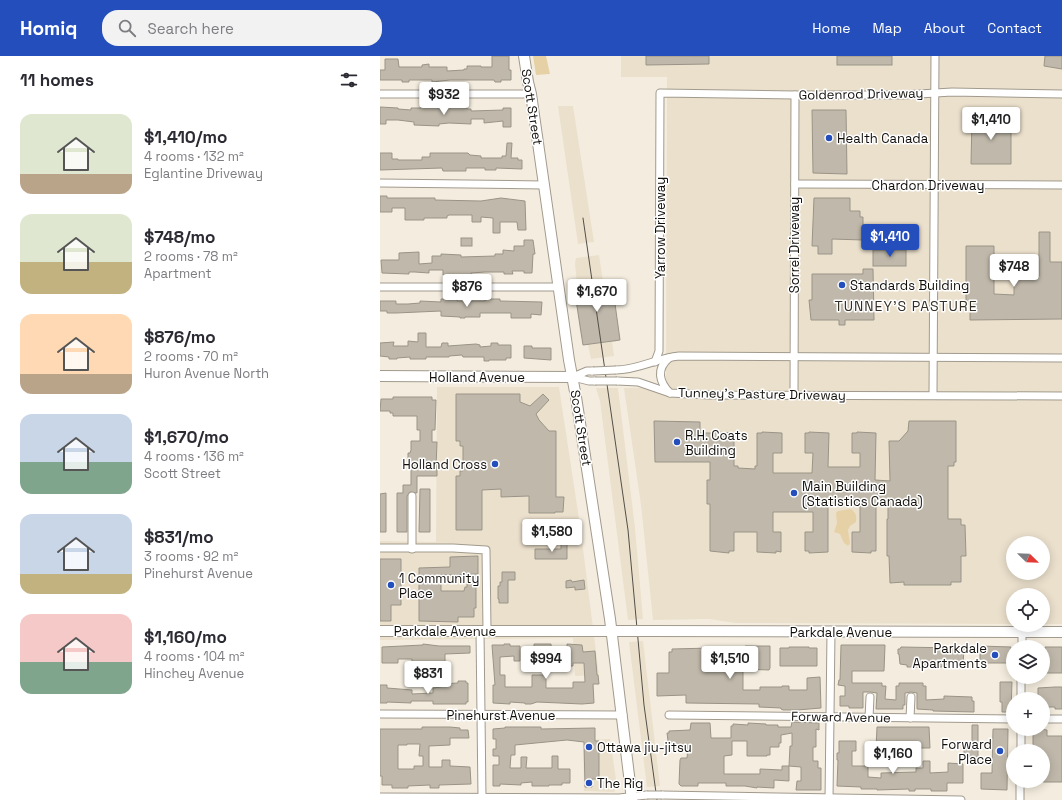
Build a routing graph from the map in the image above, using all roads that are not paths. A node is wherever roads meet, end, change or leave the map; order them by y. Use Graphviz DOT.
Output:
graph roads {
  1 [pos="524,56"];
  2 [pos="935,56"];
  3 [pos="660,93"];
  4 [pos="934,93"];
  5 [pos="380,94"];
  6 [pos="531,94"];
  7 [pos="1062,94"];
  8 [pos="795,96"];
  9 [pos="380,183"];
  10 [pos="795,184"];
  11 [pos="544,185"];
  12 [pos="934,185"];
  13 [pos="1062,185"];
  14 [pos="380,287"];
  15 [pos="559,287"];
  16 [pos="794,357"];
  17 [pos="933,357"];
  18 [pos="668,358"];
  19 [pos="1062,358"];
  20 [pos="655,362"];
  21 [pos="380,376"];
  22 [pos="573,377"];
  23 [pos="670,393"];
  24 [pos="794,395"];
  25 [pos="933,395"];
  26 [pos="1062,396"];
  27 [pos="412,496"];
  28 [pos="380,548"];
  29 [pos="412,549"];
  30 [pos="380,631"];
  31 [pos="483,631"];
  32 [pos="612,631"];
  33 [pos="831,632"];
  34 [pos="1006,632"];
  35 [pos="1022,632"];
  36 [pos="1050,632"];
  37 [pos="1062,632"];
  38 [pos="1022,640"];
  39 [pos="870,697"];
  40 [pos="911,697"];
  41 [pos="380,714"];
  42 [pos="481,715"];
  43 [pos="623,715"];
  44 [pos="669,715"];
  45 [pos="830,717"];
  46 [pos="869,718"];
  47 [pos="910,718"];
  48 [pos="1006,719"];
  49 [pos="1050,719"];
  50 [pos="1062,719"];
  51 [pos="1020,788"];
  52 [pos="380,797"];
  53 [pos="482,798"];
  54 [pos="632,798"];
  55 [pos="441,799"];
  56 [pos="829,799"];
  57 [pos="961,800"];
  58 [pos="1020,800"];
  1 -- 6 [label="main road, Scott Street"];
  2 -- 4 [label="street"];
  3 -- 8 [label="street, Goldenrod Driveway"];
  3 -- 20 [label="street, Yarrow Driveway"];
  4 -- 7 [label="street, Goldenrod Driveway"];
  4 -- 8 [label="street, Goldenrod Driveway"];
  4 -- 12 [label="street"];
  5 -- 6 [label="street"];
  6 -- 11 [label="main road, Scott Street"];
  8 -- 10 [label="street, Sorrel Driveway"];
  9 -- 11 [label="street"];
  10 -- 12 [label="street, Chardon Driveway"];
  10 -- 16 [label="street, Sorrel Driveway"];
  11 -- 15 [label="main road, Scott Street"];
  12 -- 13 [label="street, Chardon Driveway"];
  12 -- 17 [label="street"];
  14 -- 15 [label="street"];
  15 -- 22 [label="main road, Scott Street"];
  16 -- 17 [label="street"];
  16 -- 18 [label="street"];
  16 -- 24 [label="street, Sorrel Driveway"];
  17 -- 19 [label="street"];
  17 -- 25 [label="street"];
  18 -- 20 [label="street"];
  18 -- 23 [label="street"];
  20 -- 22 [label="street, bridge"];
  21 -- 22 [label="main road, Holland Avenue"];
  22 -- 23 [label="street, Tunney's Pasture Driveway, bridge"];
  22 -- 32 [label="main road, Scott Street"];
  23 -- 24 [label="street, Tunney's Pasture Driveway"];
  24 -- 25 [label="street, Tunney's Pasture Driveway"];
  25 -- 26 [label="street, Tunney's Pasture Driveway"];
  27 -- 29 [label="street"];
  28 -- 29 [label="street"];
  29 -- 31 [label="street"];
  30 -- 31 [label="main road, Parkdale Avenue"];
  31 -- 32 [label="main road, Parkdale Avenue"];
  31 -- 42 [label="street"];
  32 -- 33 [label="main road, Parkdale Avenue, bridge"];
  32 -- 43 [label="main road, Scott Street"];
  33 -- 34 [label="main road, Parkdale Avenue"];
  33 -- 45 [label="street"];
  35 -- 38 [label="street"];
  36 -- 37 [label="main road, Parkdale Avenue"];
  39 -- 46 [label="street"];
  40 -- 47 [label="street"];
  41 -- 42 [label="street, Pinehurst Avenue"];
  42 -- 43 [label="street, Pinehurst Avenue"];
  42 -- 53 [label="street"];
  43 -- 54 [label="main road, Scott Street"];
  44 -- 45 [label="street, Forward Avenue"];
  45 -- 46 [label="street, Forward Avenue"];
  45 -- 56 [label="street"];
  46 -- 47 [label="street, Forward Avenue"];
  47 -- 48 [label="street, Forward Avenue"];
  49 -- 50 [label="street"];
  51 -- 58 [label="street"];
  52 -- 55 [label="street"];
  53 -- 54 [label="street"];
  53 -- 55 [label="street"];
  54 -- 56 [label="street, bridge"];
  56 -- 57 [label="street"];
}
